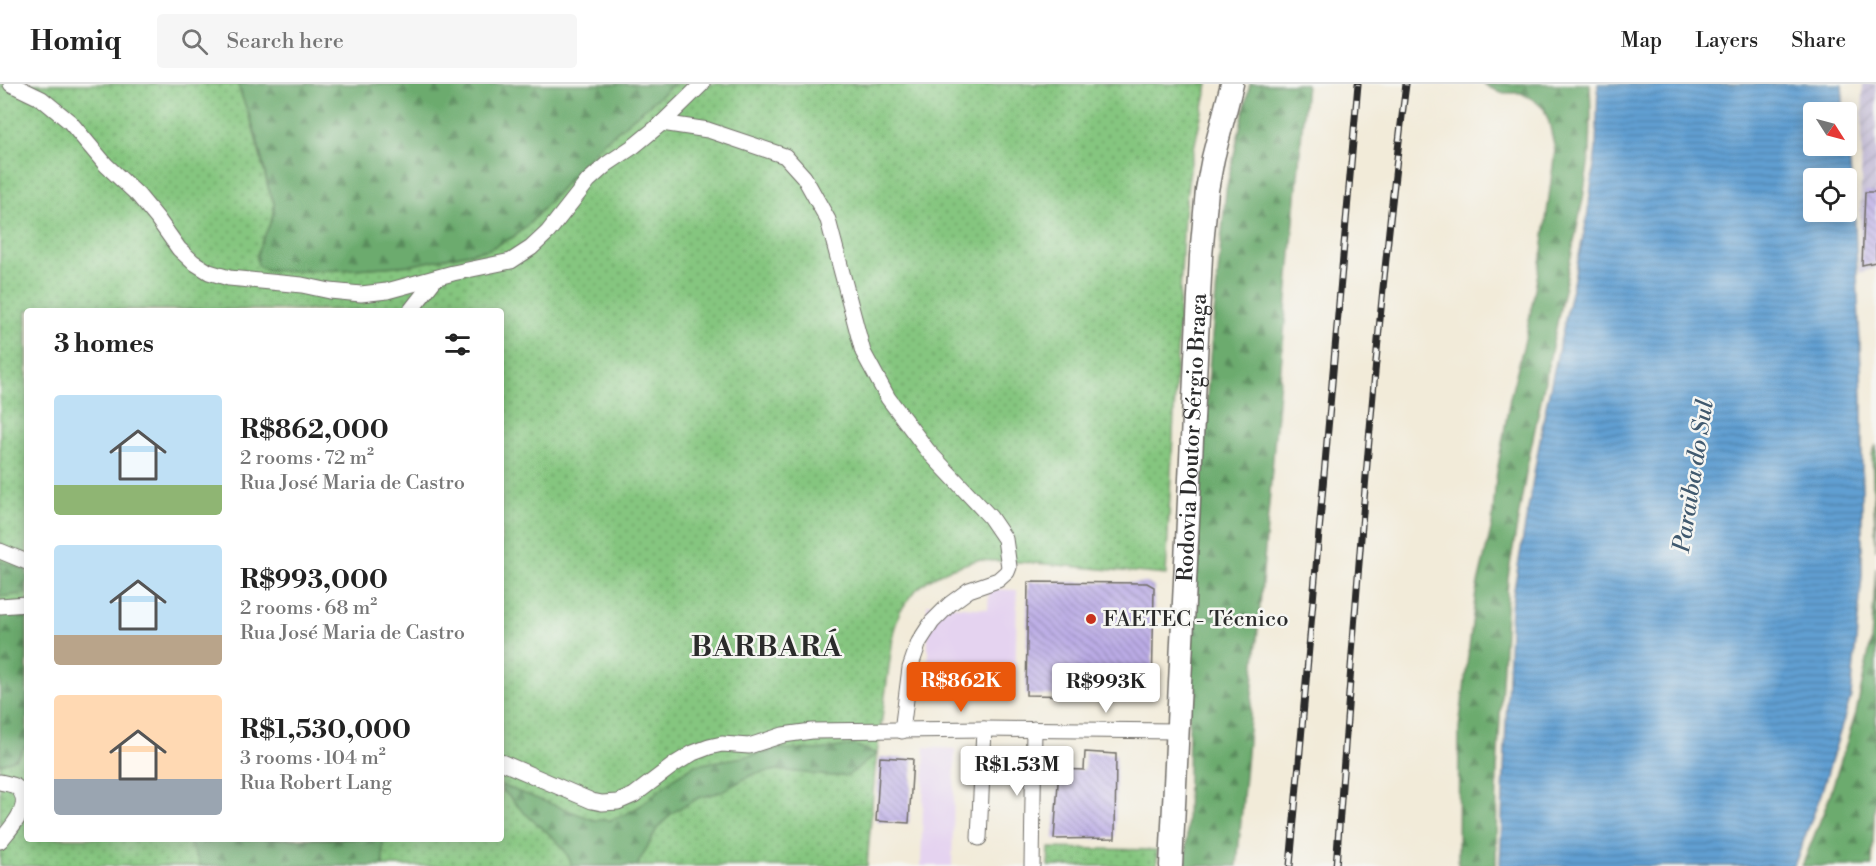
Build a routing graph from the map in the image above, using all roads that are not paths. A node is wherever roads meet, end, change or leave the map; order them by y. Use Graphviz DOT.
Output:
graph roads {
  1 [pos="11,84"];
  2 [pos="702,84"];
  3 [pos="1232,84"];
  4 [pos="662,123"];
  5 [pos="436,278"];
  6 [pos="413,308"];
  7 [pos="0,551"];
  8 [pos="24,561"];
  9 [pos="24,604"];
  10 [pos="0,606"];
  11 [pos="984,729"];
  12 [pos="1034,729"];
  13 [pos="895,731"];
  14 [pos="1177,731"];
  15 [pos="504,763"];
  16 [pos="0,782"];
  17 [pos="979,838"];
  18 [pos="0,841"];
  19 [pos="1032,866"];
  20 [pos="1171,866"];
  1 -- 5 [label="street"];
  2 -- 4 [label="street"];
  3 -- 14 [label="main road, Rodovia Doutor Sérgio Braga"];
  4 -- 5 [label="street"];
  4 -- 13 [label="street"];
  5 -- 6 [label="street"];
  7 -- 8 [label="street"];
  9 -- 10 [label="street"];
  11 -- 12 [label="street"];
  11 -- 13 [label="street"];
  11 -- 17 [label="street"];
  12 -- 14 [label="street"];
  12 -- 19 [label="street"];
  13 -- 15 [label="street"];
  14 -- 20 [label="main road, Rodovia Doutor Sérgio Braga"];
  16 -- 18 [label="street"];
}
